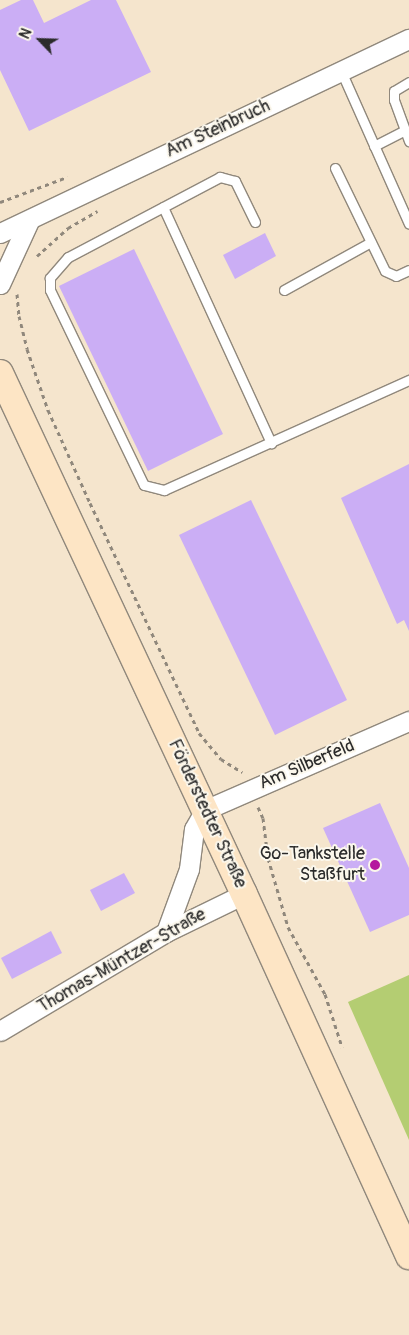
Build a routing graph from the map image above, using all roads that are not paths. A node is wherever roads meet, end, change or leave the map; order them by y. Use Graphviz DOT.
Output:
graph roads {
  1 [pos="409,39"];
  2 [pos="341,71"];
  3 [pos="409,82"];
  4 [pos="404,131"];
  5 [pos="409,141"];
  6 [pos="374,146"];
  7 [pos="335,168"];
  8 [pos="163,207"];
  9 [pos="28,221"];
  10 [pos="255,222"];
  11 [pos="409,224"];
  12 [pos="0,233"];
  13 [pos="371,242"];
  14 [pos="409,270"];
  15 [pos="9,285"];
  16 [pos="284,290"];
  17 [pos="0,373"];
  18 [pos="409,380"];
  19 [pos="271,443"];
  20 [pos="409,721"];
  21 [pos="205,810"];
  22 [pos="244,894"];
  23 [pos="166,932"];
  24 [pos="0,1031"];
  25 [pos="409,1256"];
  1 -- 2 [label="street, Am Steinbruch"];
  2 -- 6 [label="lane"];
  2 -- 9 [label="street, Am Steinbruch"];
  3 -- 4 [label="lane"];
  4 -- 5 [label="lane"];
  4 -- 6 [label="lane"];
  6 -- 11 [label="lane"];
  7 -- 13 [label="lane"];
  8 -- 10 [label="lane"];
  8 -- 19 [label="lane"];
  8 -- 19 [label="lane"];
  9 -- 12 [label="street, Am Steinbruch"];
  9 -- 15 [label="street"];
  13 -- 14 [label="lane"];
  13 -- 16 [label="lane"];
  17 -- 21 [label="main road, Förderstedter Straße"];
  18 -- 19 [label="lane"];
  20 -- 21 [label="street, Am Silberfeld"];
  21 -- 22 [label="main road, Förderstedter Straße"];
  21 -- 23 [label="street"];
  22 -- 23 [label="street, Thomas-Müntzer-Straße"];
  22 -- 25 [label="main road, Förderstedter Straße"];
  23 -- 24 [label="street, Thomas-Müntzer-Straße"];
}
